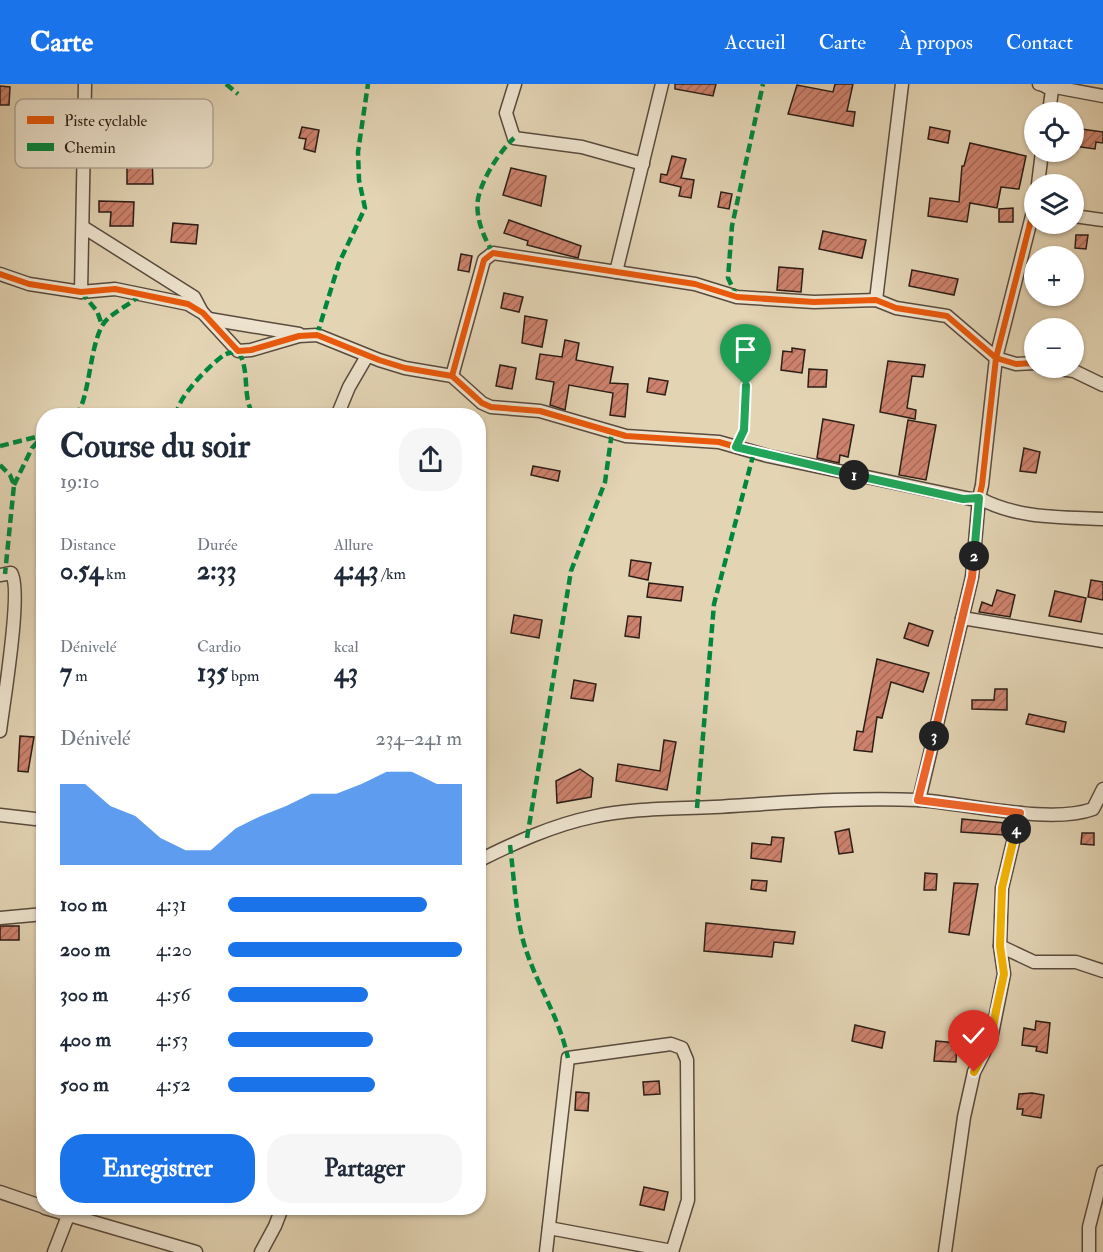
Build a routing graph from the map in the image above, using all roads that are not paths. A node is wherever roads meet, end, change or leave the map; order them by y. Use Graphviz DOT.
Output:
graph roads {
  1 [pos="85,84"];
  2 [pos="515,84"];
  3 [pos="662,84"];
  4 [pos="902,84"];
  5 [pos="1041,84"];
  6 [pos="1103,96"];
  7 [pos="85,99"];
  8 [pos="1050,102"];
  9 [pos="643,164"];
  10 [pos="84,168"];
  11 [pos="1084,217"];
  12 [pos="1103,220"];
  13 [pos="83,227"];
  14 [pos="1028,234"];
  15 [pos="616,272"];
  16 [pos="0,274"];
  17 [pos="81,292"];
  18 [pos="876,300"];
  19 [pos="206,316"];
  20 [pos="308,336"];
  21 [pos="368,356"];
  22 [pos="996,358"];
  23 [pos="1024,364"];
  24 [pos="452,376"];
  25 [pos="1084,376"];
  26 [pos="1103,385"];
  27 [pos="340,408"];
  28 [pos="979,498"];
  29 [pos="1103,519"];
  30 [pos="0,575"];
  31 [pos="962,618"];
  32 [pos="1103,641"];
  33 [pos="0,731"];
  34 [pos="1103,789"];
  35 [pos="918,800"];
  36 [pos="1020,813"];
  37 [pos="0,815"];
  38 [pos="36,819"];
  39 [pos="486,857"];
  40 [pos="36,915"];
  41 [pos="0,918"];
  42 [pos="1000,946"];
  43 [pos="1103,971"];
  44 [pos="1103,1172"];
  45 [pos="0,1191"];
  46 [pos="36,1204"];
  47 [pos="279,1215"];
  48 [pos="68,1216"];
  49 [pos="549,1228"];
  50 [pos="54,1252"];
  51 [pos="196,1252"];
  52 [pos="261,1252"];
  53 [pos="546,1252"];
  54 [pos="672,1252"];
  55 [pos="945,1252"];
  56 [pos="1089,1252"];
  1 -- 7 [label="street"];
  2 -- 9 [label="street"];
  3 -- 9 [label="street"];
  4 -- 18 [label="street"];
  5 -- 6 [label="street"];
  5 -- 8 [label="street"];
  9 -- 15 [label="street"];
  10 -- 13 [label="street"];
  11 -- 12 [label="street"];
  13 -- 17 [label="street"];
  13 -- 19 [label="street"];
  14 -- 22 [label="street"];
  15 -- 18 [label="street"];
  15 -- 24 [label="street"];
  16 -- 17 [label="street"];
  17 -- 19 [label="street"];
  18 -- 22 [label="street"];
  19 -- 20 [label="street"];
  19 -- 20 [label="street"];
  20 -- 21 [label="street"];
  21 -- 24 [label="street"];
  21 -- 27 [label="street"];
  22 -- 23 [label="street"];
  22 -- 28 [label="street"];
  24 -- 28 [label="street"];
  25 -- 26 [label="street"];
  28 -- 29 [label="street"];
  28 -- 31 [label="street"];
  30 -- 33 [label="street"];
  31 -- 32 [label="street"];
  31 -- 35 [label="street"];
  34 -- 36 [label="street"];
  35 -- 36 [label="street"];
  35 -- 39 [label="street"];
  36 -- 42 [label="street"];
  37 -- 38 [label="street"];
  40 -- 41 [label="street"];
  42 -- 43 [label="street"];
  42 -- 55 [label="street"];
  44 -- 56 [label="street"];
  45 -- 46 [label="street"];
  47 -- 52 [label="street"];
  48 -- 50 [label="street"];
  48 -- 51 [label="street"];
  49 -- 53 [label="street"];
  49 -- 54 [label="street"];
  49 -- 54 [label="street"];
}
